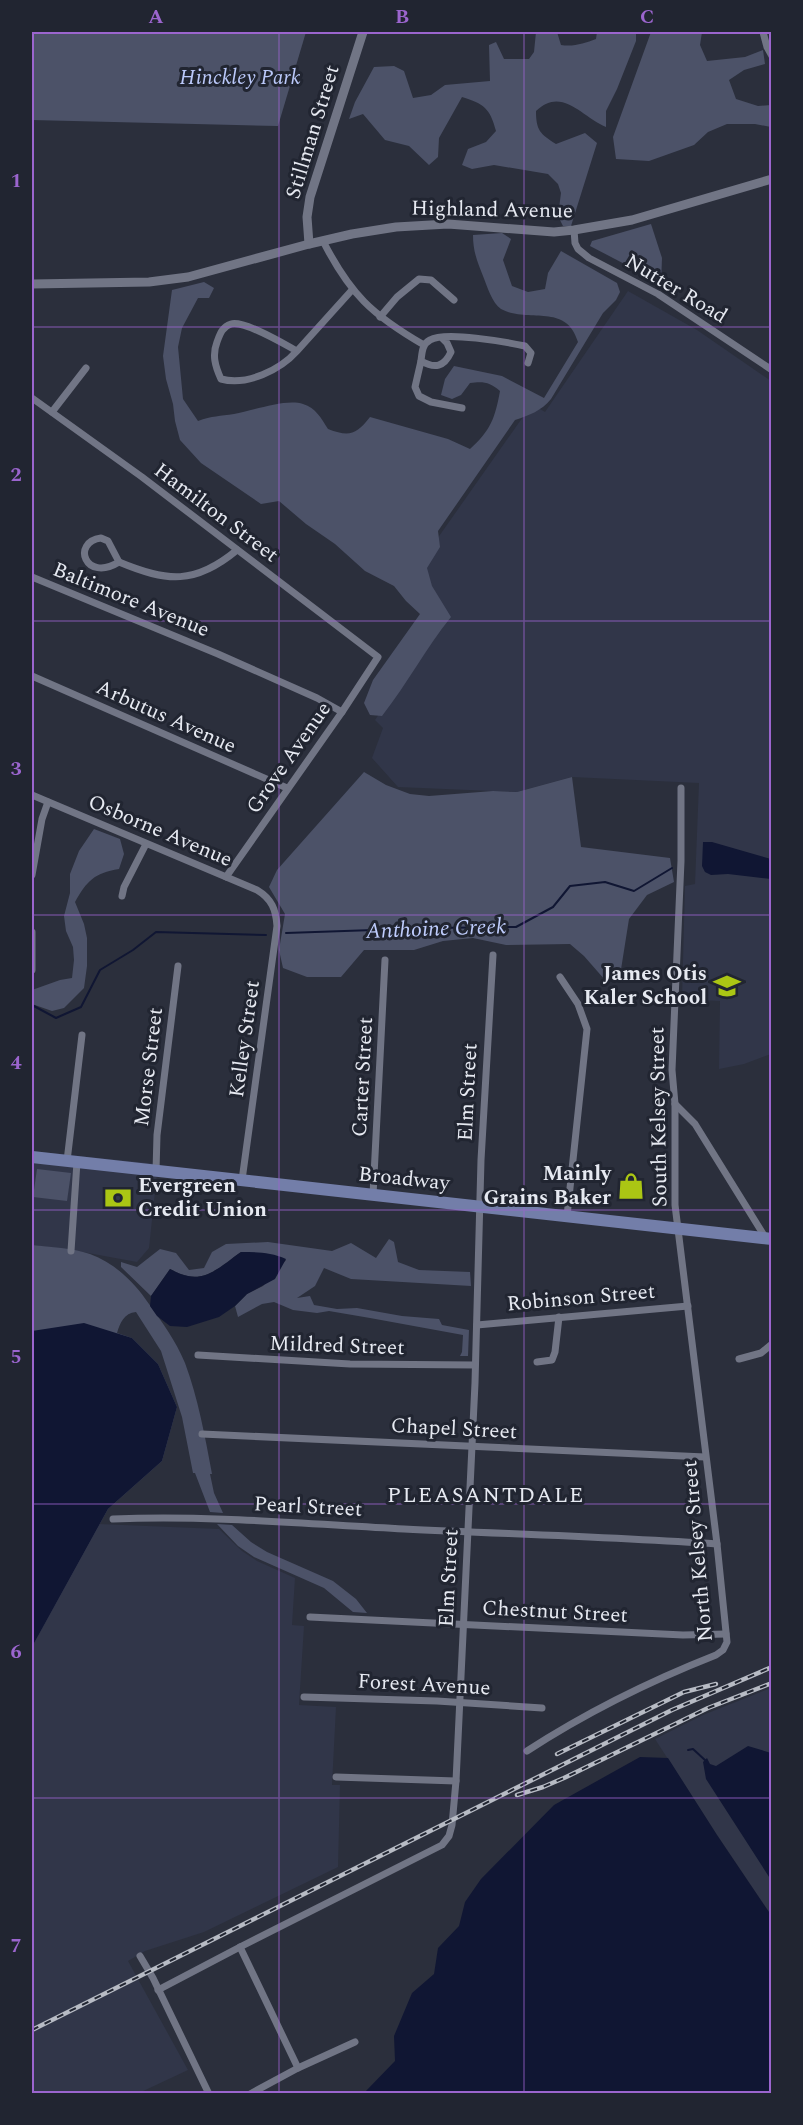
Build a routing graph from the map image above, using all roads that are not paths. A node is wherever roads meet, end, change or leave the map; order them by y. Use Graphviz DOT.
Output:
graph roads {
  1 [pos="363,32"];
  2 [pos="763,32"];
  3 [pos="771,56"];
  4 [pos="771,179"];
  5 [pos="574,230"];
  6 [pos="322,241"];
  7 [pos="309,244"];
  8 [pos="32,284"];
  9 [pos="352,290"];
  10 [pos="454,300"];
  11 [pos="380,318"];
  12 [pos="442,338"];
  13 [pos="424,345"];
  14 [pos="297,351"];
  15 [pos="421,361"];
  16 [pos="528,363"];
  17 [pos="86,368"];
  18 [pos="771,370"];
  19 [pos="32,398"];
  20 [pos="462,408"];
  21 [pos="52,412"];
  22 [pos="237,550"];
  23 [pos="119,562"];
  24 [pos="32,577"];
  25 [pos="378,657"];
  26 [pos="32,676"];
  27 [pos="342,712"];
  28 [pos="287,788"];
  29 [pos="681,788"];
  30 [pos="32,795"];
  31 [pos="48,802"];
  32 [pos="146,844"];
  33 [pos="32,875"];
  34 [pos="226,877"];
  35 [pos="122,896"];
  36 [pos="272,903"];
  37 [pos="32,932"];
  38 [pos="493,955"];
  39 [pos="385,960"];
  40 [pos="178,966"];
  41 [pos="32,970"];
  42 [pos="560,977"];
  43 [pos="82,1035"];
  44 [pos="675,1104"];
  45 [pos="32,1157"];
  46 [pos="72,1162"];
  47 [pos="156,1171"];
  48 [pos="242,1180"];
  49 [pos="373,1195"];
  50 [pos="481,1208"];
  51 [pos="567,1216"];
  52 [pos="678,1229"];
  53 [pos="769,1238"];
  54 [pos="71,1251"];
  55 [pos="688,1306"];
  56 [pos="559,1317"];
  57 [pos="477,1325"];
  58 [pos="771,1344"];
  59 [pos="198,1354"];
  60 [pos="739,1359"];
  61 [pos="537,1362"];
  62 [pos="475,1365"];
  63 [pos="202,1434"];
  64 [pos="471,1446"];
  65 [pos="705,1457"];
  66 [pos="113,1519"];
  67 [pos="468,1532"];
  68 [pos="717,1544"];
  69 [pos="310,1617"];
  70 [pos="463,1624"];
  71 [pos="726,1634"];
  72 [pos="304,1697"];
  73 [pos="459,1703"];
  74 [pos="542,1708"];
  75 [pos="527,1750"];
  76 [pos="336,1777"];
  77 [pos="456,1781"];
  78 [pos="240,1947"];
  79 [pos="140,1956"];
  80 [pos="158,1990"];
  81 [pos="355,2042"];
  82 [pos="298,2068"];
  83 [pos="209,2094"];
  84 [pos="250,2094"];
  1 -- 7 [label="street, Stillman Street"];
  2 -- 3 [label="street"];
  4 -- 5 [label="street, Highland Avenue"];
  5 -- 6 [label="street, Highland Avenue"];
  5 -- 18 [label="street, Nutter Road"];
  6 -- 7 [label="street, Highland Avenue"];
  6 -- 9 [label="street"];
  7 -- 8 [label="street, Highland Avenue"];
  9 -- 11 [label="street"];
  9 -- 14 [label="street"];
  10 -- 11 [label="street"];
  11 -- 13 [label="street"];
  12 -- 13 [label="street"];
  12 -- 15 [label="street"];
  12 -- 16 [label="street"];
  13 -- 15 [label="street"];
  14 -- 14 [label="street"];
  15 -- 20 [label="street"];
  17 -- 21 [label="street"];
  19 -- 21 [label="street, Hamilton Street"];
  21 -- 22 [label="street, Hamilton Street"];
  22 -- 23 [label="street"];
  22 -- 25 [label="street, Hamilton Street"];
  23 -- 23 [label="street"];
  24 -- 27 [label="street, Baltimore Avenue"];
  25 -- 27 [label="street, Grove Avenue"];
  26 -- 28 [label="street, Arbutus Avenue"];
  27 -- 28 [label="street, Grove Avenue"];
  28 -- 34 [label="street, Grove Avenue"];
  29 -- 44 [label="street, South Kelsey Street"];
  30 -- 31 [label="street, Osborne Avenue"];
  31 -- 32 [label="street, Osborne Avenue"];
  31 -- 33 [label="street"];
  32 -- 34 [label="street, Osborne Avenue"];
  32 -- 35 [label="street"];
  34 -- 36 [label="street, Osborne Avenue"];
  36 -- 48 [label="street, Kelley Street"];
  37 -- 41 [label="street"];
  38 -- 50 [label="street, Elm Street"];
  39 -- 49 [label="street, Carter Street"];
  40 -- 47 [label="street, Morse Street"];
  42 -- 51 [label="street"];
  43 -- 46 [label="street"];
  44 -- 52 [label="street, South Kelsey Street"];
  44 -- 53 [label="street"];
  45 -- 46 [label="main road, Broadway"];
  46 -- 47 [label="main road, Broadway"];
  46 -- 54 [label="street"];
  47 -- 48 [label="main road, Broadway"];
  48 -- 49 [label="main road, Broadway"];
  49 -- 50 [label="main road, Broadway"];
  50 -- 51 [label="main road, Broadway"];
  50 -- 57 [label="street, Elm Street"];
  51 -- 52 [label="main road, Broadway"];
  52 -- 53 [label="main road, Broadway"];
  52 -- 55 [label="street, North Kelsey Street"];
  55 -- 56 [label="street, Robinson Street"];
  55 -- 65 [label="street, North Kelsey Street"];
  56 -- 57 [label="street, Robinson Street"];
  56 -- 61 [label="street"];
  57 -- 62 [label="street, Elm Street"];
  58 -- 60 [label="street"];
  59 -- 62 [label="street, Mildred Street"];
  62 -- 64 [label="street, Elm Street"];
  63 -- 64 [label="street, Chapel Street"];
  64 -- 65 [label="street, Chapel Street"];
  64 -- 67 [label="street, Elm Street"];
  65 -- 68 [label="street, North Kelsey Street"];
  66 -- 67 [label="street, Pearl Street"];
  67 -- 68 [label="street, Pearl Street"];
  67 -- 70 [label="street, Elm Street"];
  68 -- 71 [label="street, North Kelsey Street"];
  69 -- 70 [label="street, Chestnut Street"];
  70 -- 71 [label="street, Chestnut Street"];
  70 -- 73 [label="street, Elm Street"];
  71 -- 75 [label="street, North Kelsey Street"];
  72 -- 73 [label="street, Forest Avenue"];
  73 -- 74 [label="street, Forest Avenue"];
  73 -- 77 [label="street, Elm Street"];
  76 -- 77 [label="street"];
  77 -- 78 [label="street, Elm Street"];
  78 -- 80 [label="street, Elm Street"];
  78 -- 82 [label="street"];
  79 -- 80 [label="street"];
  80 -- 83 [label="street"];
  81 -- 82 [label="street"];
  82 -- 84 [label="street"];
}
